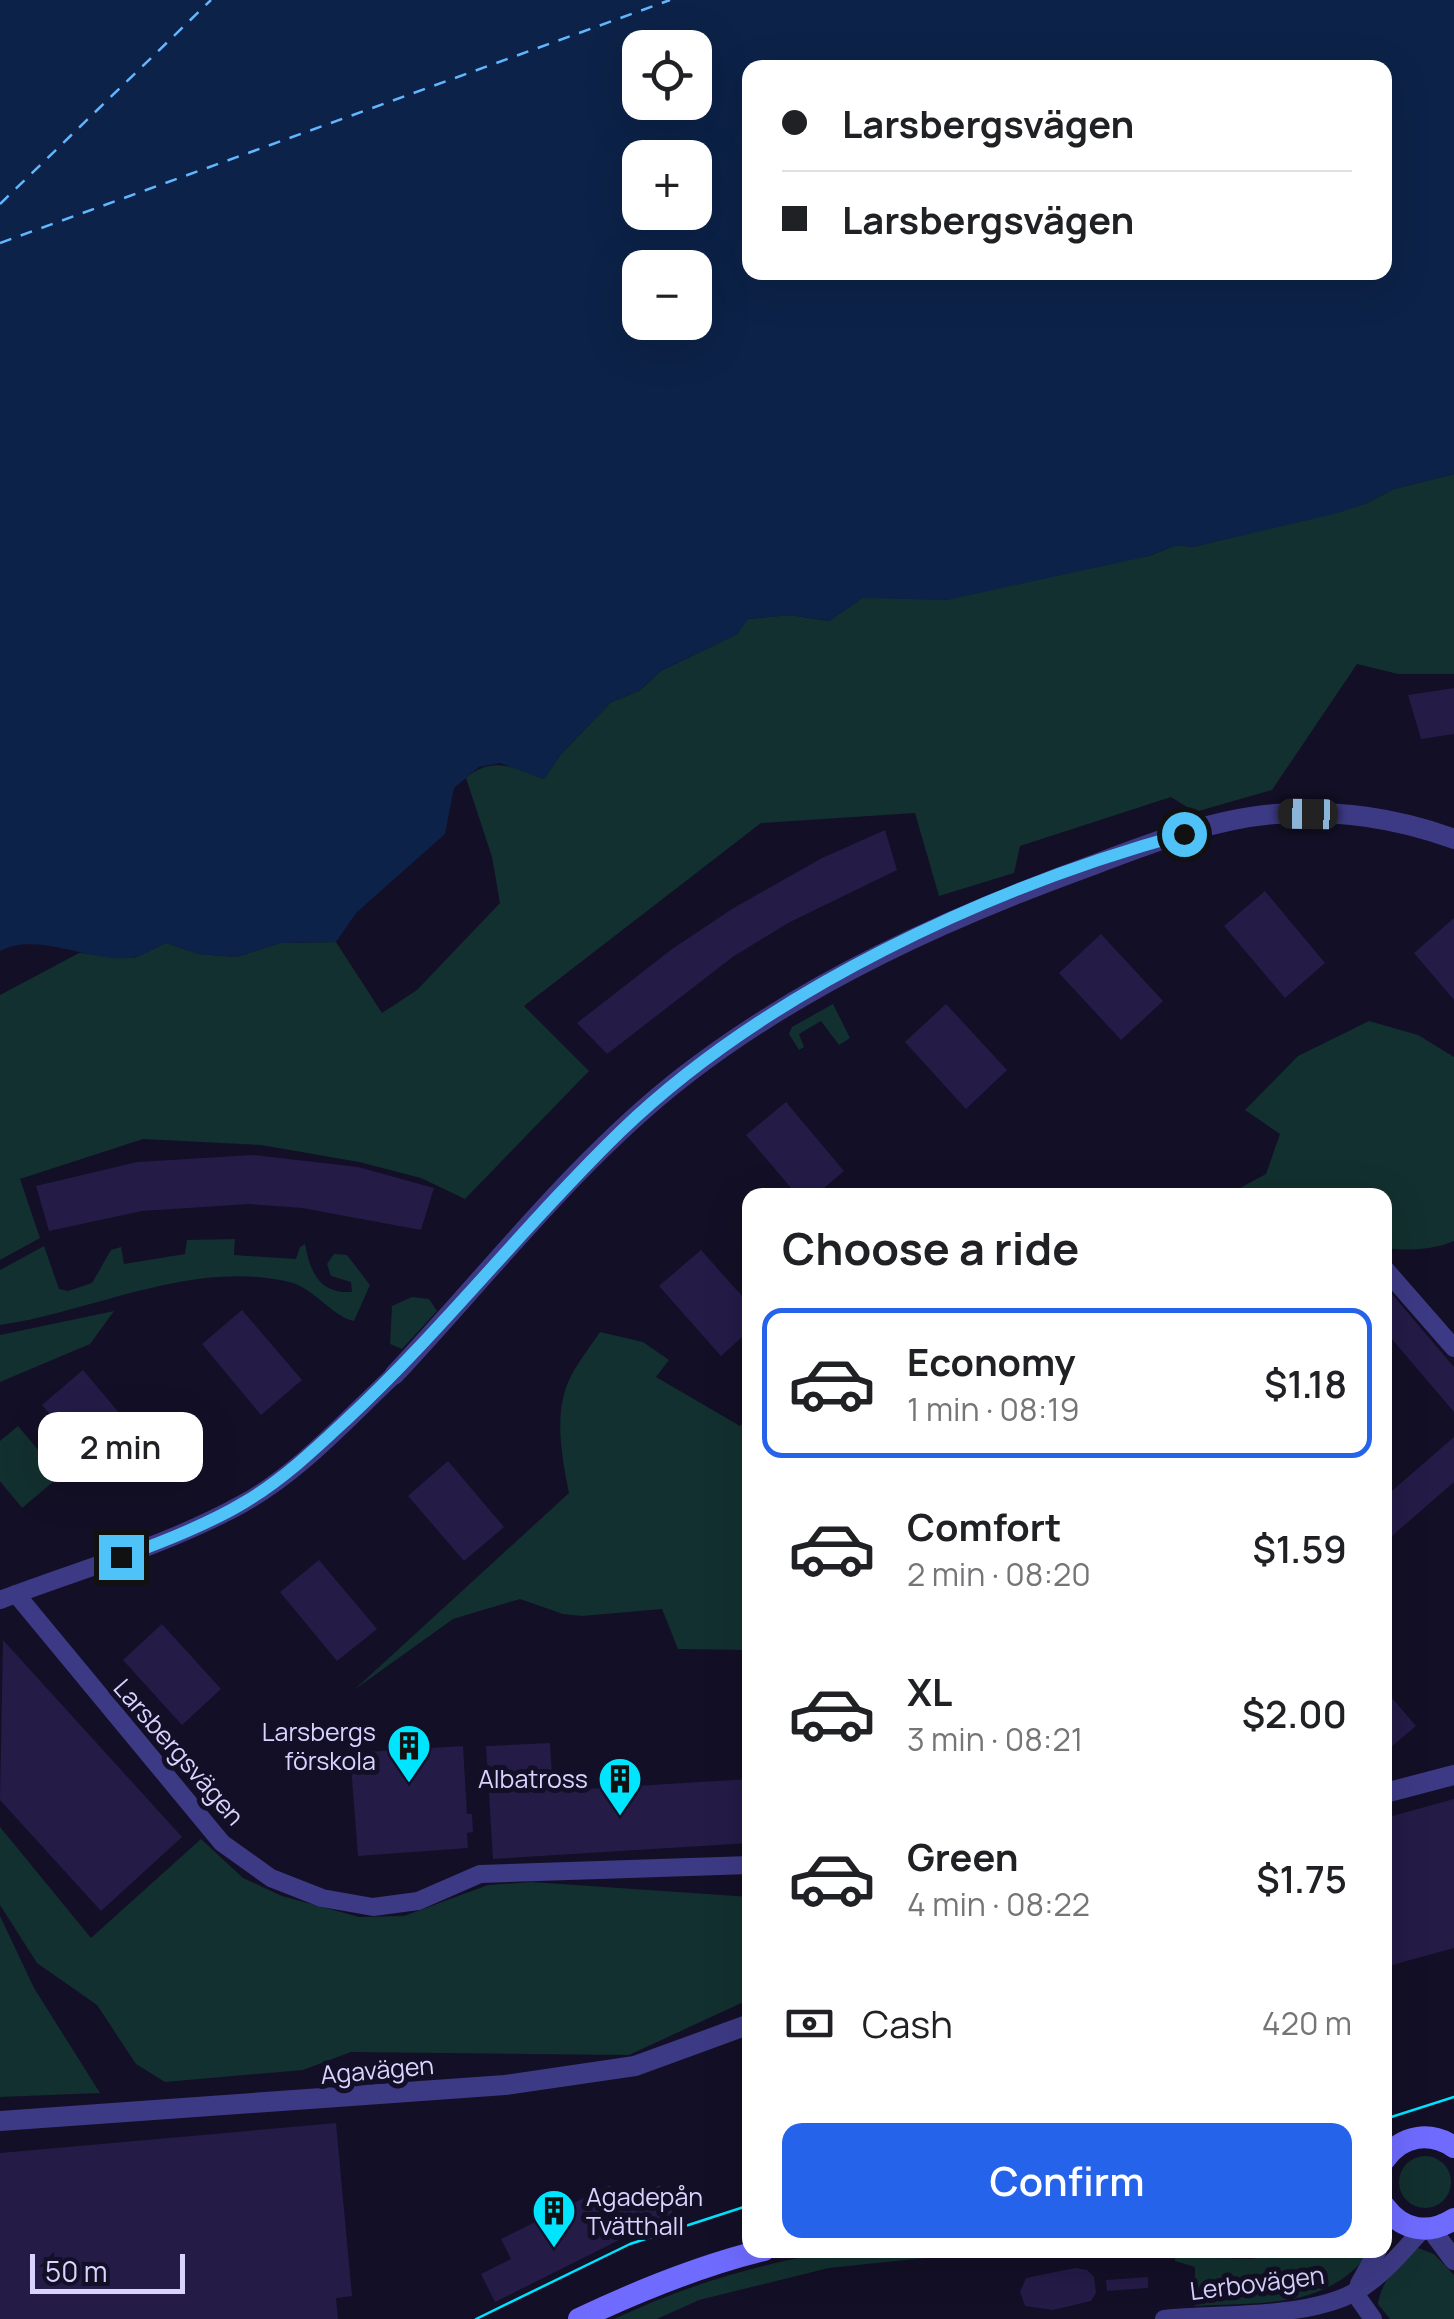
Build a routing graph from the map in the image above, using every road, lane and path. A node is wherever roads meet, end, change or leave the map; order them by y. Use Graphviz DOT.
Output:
graph roads {
  1 [pos="1454,839"];
  2 [pos="1392,1277"];
  3 [pos="1454,1348"];
  4 [pos="394,1376"];
  5 [pos="8,1597"];
  6 [pos="1454,1774"];
  7 [pos="1392,1791"];
  8 [pos="742,1865"];
  9 [pos="742,2027"];
  10 [pos="0,2121"];
  11 [pos="1453,2146"];
  12 [pos="1392,2152"];
  13 [pos="1454,2218"];
  14 [pos="1392,2219"];
  15 [pos="1427,2229"];
  16 [pos="742,2257"];
  17 [pos="1373,2258"];
  18 [pos="1454,2260"];
  19 [pos="1354,2292"];
  20 [pos="580,2319"];
  21 [pos="1164,2319"];
  22 [pos="1373,2319"];
  1 -- 4 [label="street, Larsbergsvägen"];
  2 -- 3 [label="street"];
  4 -- 5 [label="street, Larsbergsvägen"];
  5 -- 8 [label="street, Larsbergsvägen"];
  6 -- 7 [label="street"];
  9 -- 10 [label="street, Agavägen"];
  11 -- 12 [label="main road"];
  13 -- 15 [label="main road"];
  14 -- 15 [label="main road"];
  15 -- 18 [label="street"];
  15 -- 19 [label="street, Lerbovägen"];
  16 -- 20 [label="main road"];
  17 -- 19 [label="street, Lerbovägen"];
  19 -- 21 [label="street, Lerbovägen"];
  19 -- 22 [label="street, Lerbovägen"];
}
